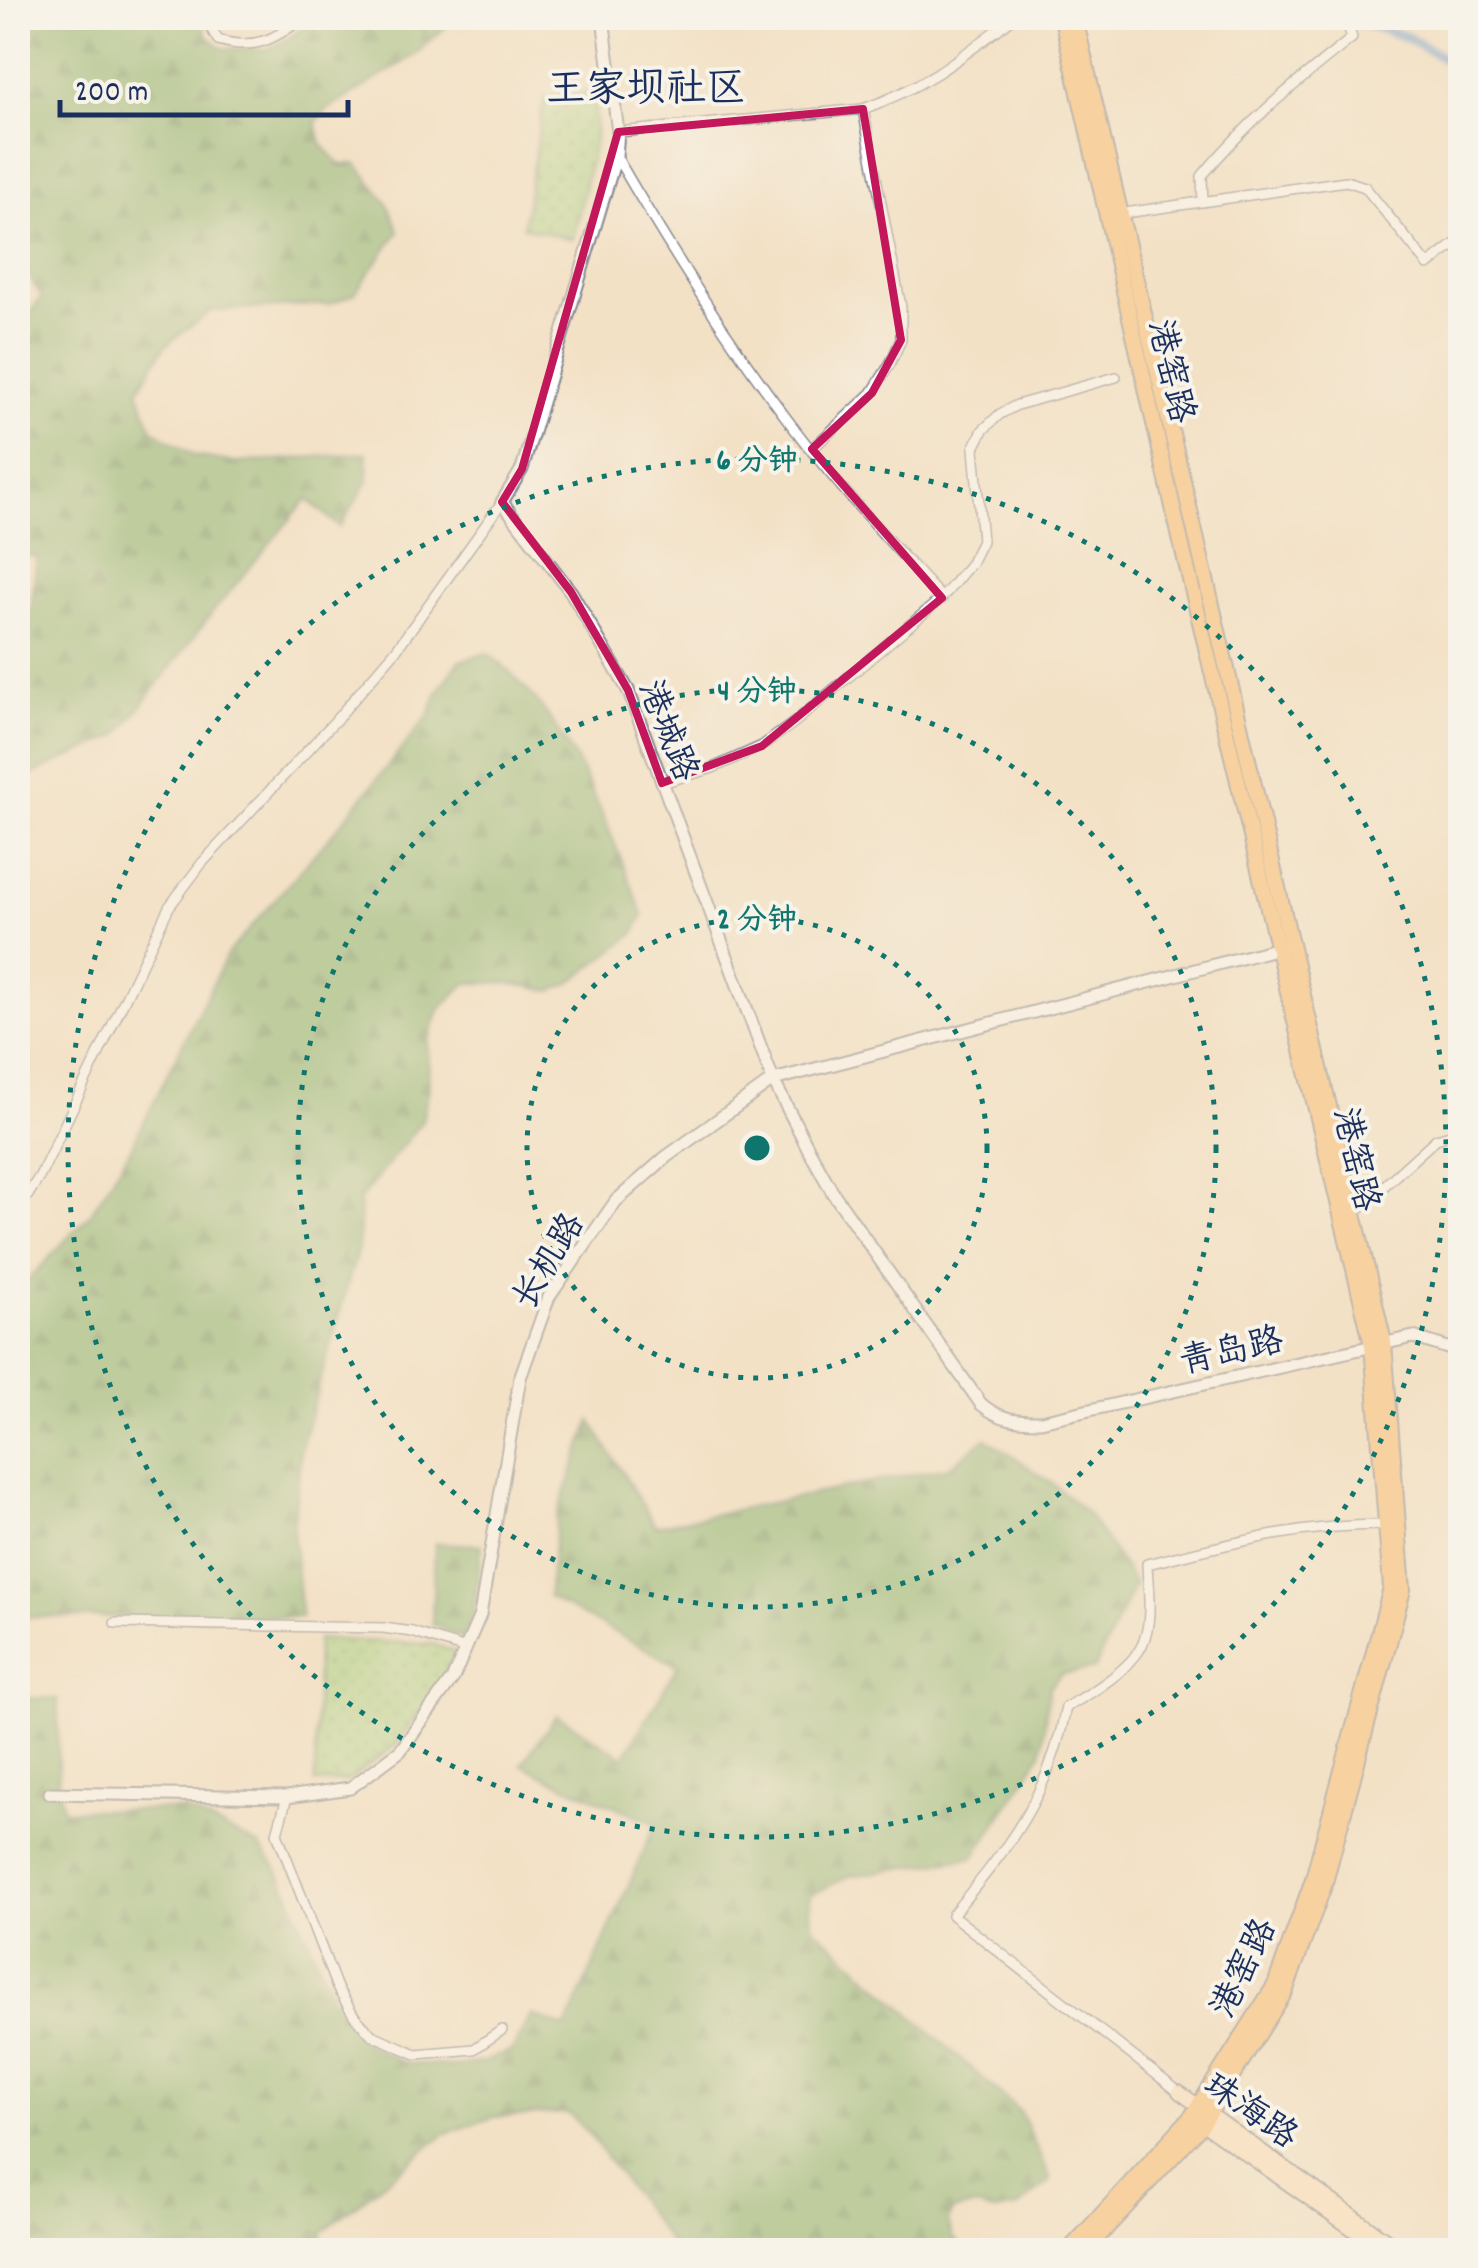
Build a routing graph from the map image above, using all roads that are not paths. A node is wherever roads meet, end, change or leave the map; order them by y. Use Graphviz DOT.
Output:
graph roads {
  1 [pos="205,18"];
  2 [pos="302,18"];
  3 [pos="603,18"];
  4 [pos="1013,18"];
  5 [pos="1062,18"];
  6 [pos="1074,18"];
  7 [pos="1320,18"];
  8 [pos="1440,18"];
  9 [pos="1460,30"];
  10 [pos="864,109"];
  11 [pos="618,132"];
  12 [pos="616,156"];
  13 [pos="1204,202"];
  14 [pos="1118,214"];
  15 [pos="1460,240"];
  16 [pos="1116,377"];
  17 [pos="812,448"];
  18 [pos="502,502"];
  19 [pos="942,598"];
  20 [pos="662,782"];
  21 [pos="1284,947"];
  22 [pos="774,1080"];
  23 [pos="1460,1132"];
  24 [pos="18,1211"];
  25 [pos="1353,1214"];
  26 [pos="1378,1344"];
  27 [pos="1460,1352"];
  28 [pos="1012,1422"];
  29 [pos="1386,1524"];
  30 [pos="115,1623"];
  31 [pos="466,1649"];
  32 [pos="50,1793"];
  33 [pos="286,1797"];
  34 [pos="502,2030"];
  35 [pos="1179,2092"];
  36 [pos="1200,2115"];
  37 [pos="1069,2250"];
  38 [pos="1086,2250"];
  39 [pos="1382,2250"];
  40 [pos="1401,2250"];
  1 -- 2 [label="street"];
  3 -- 11 [label="street"];
  4 -- 10 [label="street"];
  5 -- 21 [label="main road, 港窑路"];
  6 -- 14 [label="main road, 港窑路"];
  7 -- 13 [label="street"];
  8 -- 9 [label="street"];
  10 -- 11 [label="street"];
  10 -- 17 [label="street"];
  11 -- 12 [label="street"];
  12 -- 17 [label="street"];
  12 -- 18 [label="street"];
  13 -- 14 [label="street"];
  13 -- 15 [label="street"];
  14 -- 21 [label="main road, 港窑路"];
  16 -- 19 [label="street"];
  17 -- 19 [label="street"];
  18 -- 20 [label="street, 港城路"];
  18 -- 24 [label="street"];
  19 -- 20 [label="street"];
  20 -- 22 [label="street, 港城路"];
  21 -- 22 [label="street, 长机路"];
  21 -- 25 [label="main road, 港窑路"];
  21 -- 26 [label="main road, 港窑路"];
  22 -- 28 [label="street, 港城路"];
  22 -- 31 [label="street, 长机路"];
  23 -- 25 [label="street"];
  25 -- 26 [label="main road, 港窑路"];
  26 -- 27 [label="street, 青岛路"];
  26 -- 28 [label="street, 青岛路"];
  26 -- 29 [label="main road, 港窑路"];
  26 -- 36 [label="main road, 港窑路"];
  29 -- 35 [label="street"];
  29 -- 36 [label="main road, 港窑路"];
  30 -- 31 [label="street"];
  31 -- 33 [label="street, 长机路"];
  32 -- 33 [label="street, 长机路"];
  33 -- 34 [label="street"];
  35 -- 36 [label="main road, 珠海路"];
  36 -- 37 [label="main road, 港窑路"];
  36 -- 38 [label="main road, 港窑路"];
  36 -- 39 [label="main road, 珠海路"];
  36 -- 40 [label="main road, 珠海路"];
}
